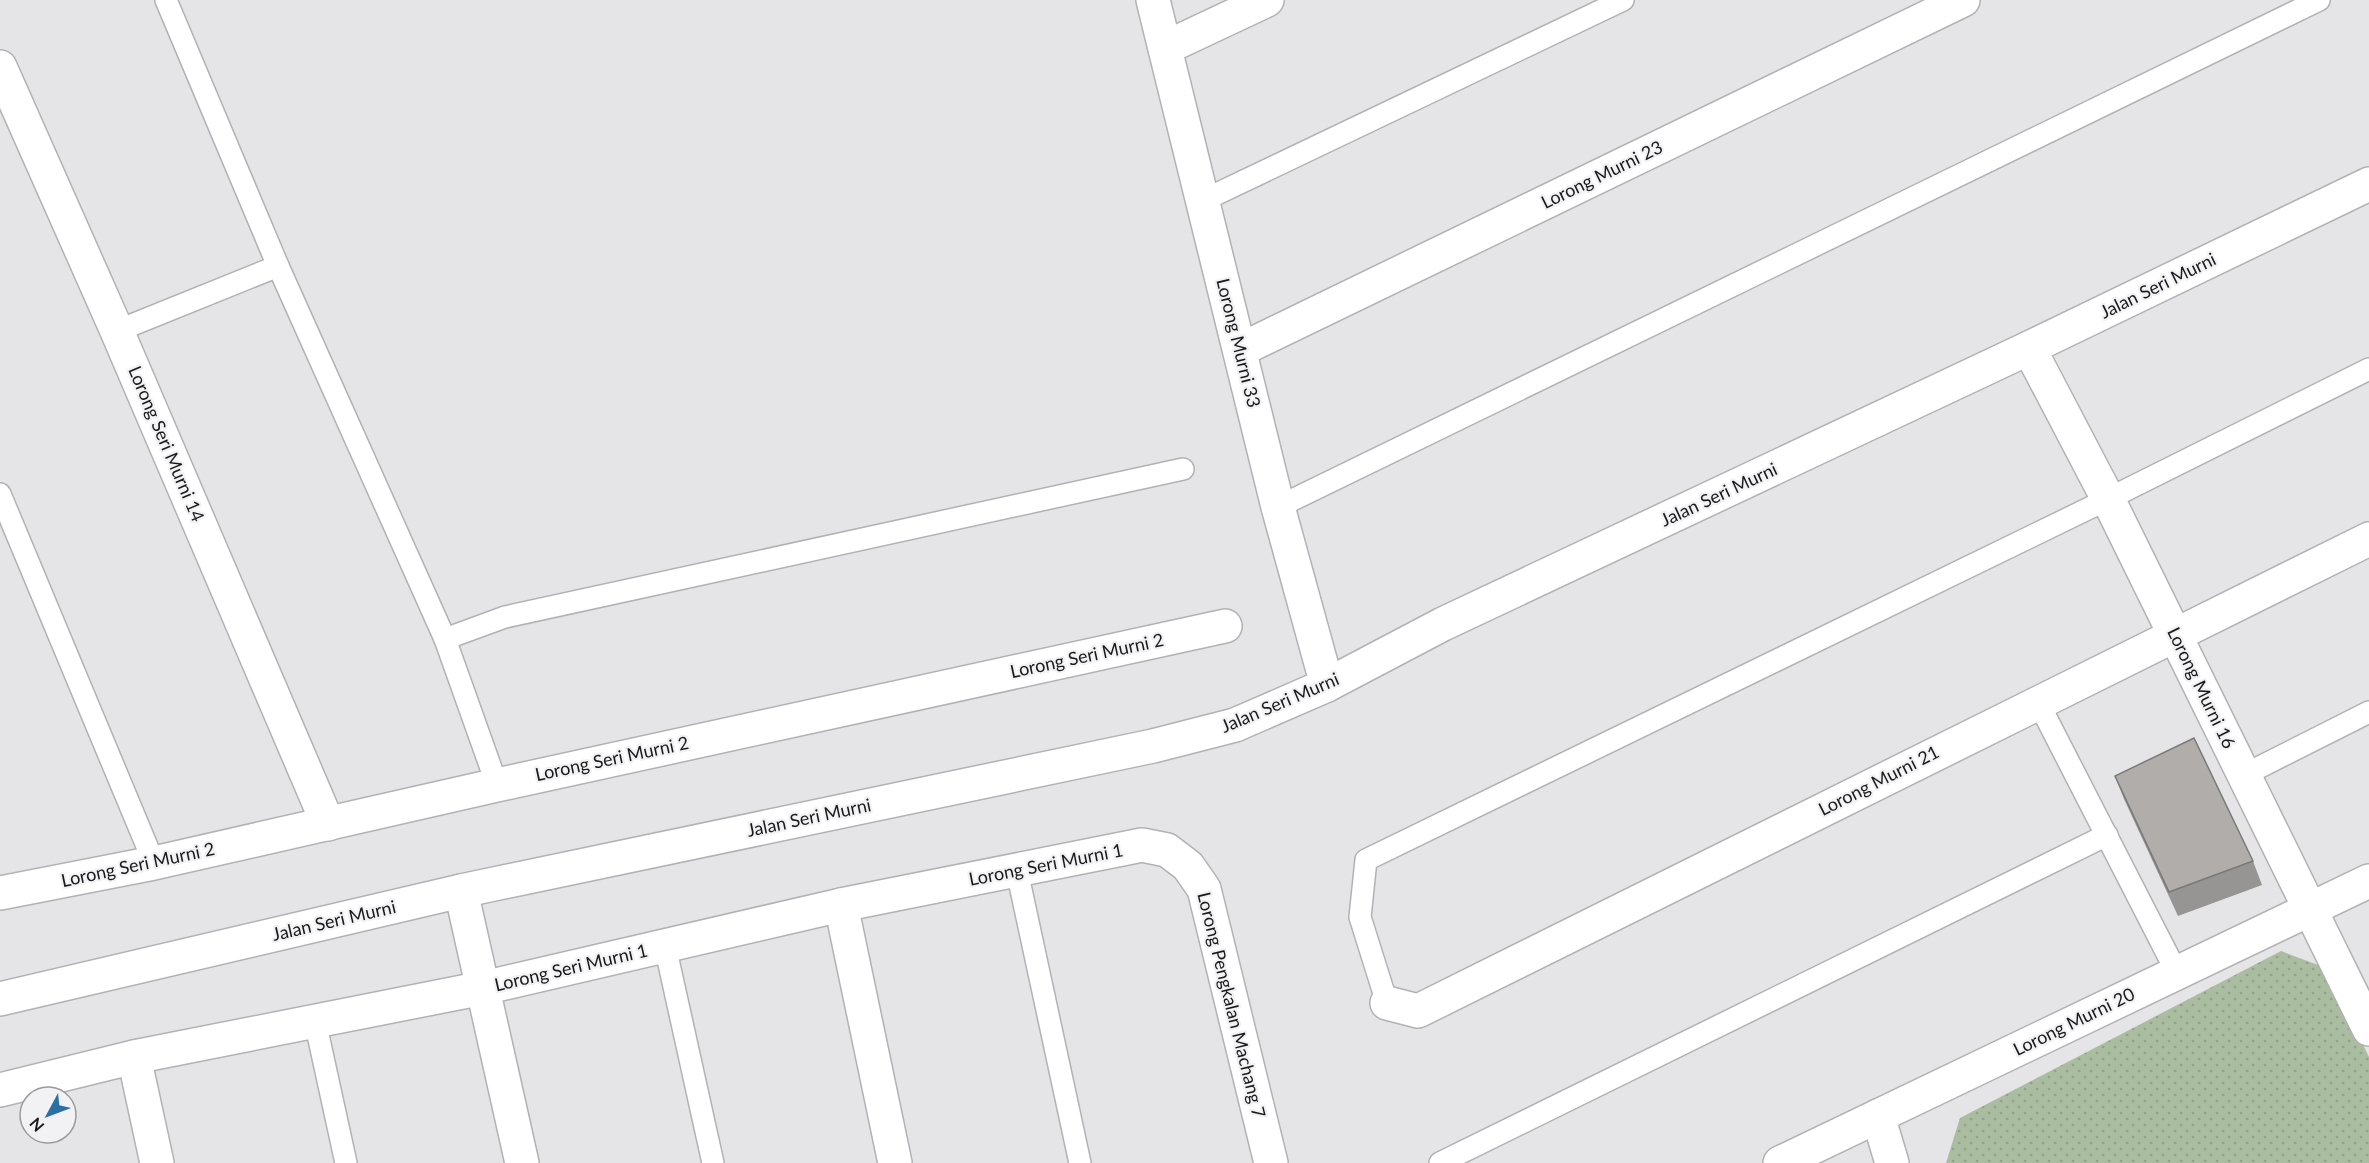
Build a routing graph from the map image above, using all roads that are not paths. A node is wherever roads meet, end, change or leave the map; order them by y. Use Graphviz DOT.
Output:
graph roads {
  1 [pos="166,0"];
  2 [pos="1153,0"];
  3 [pos="1267,0"];
  4 [pos="1623,0"];
  5 [pos="1963,0"];
  6 [pos="2319,0"];
  7 [pos="1165,48"];
  8 [pos="0,67"];
  9 [pos="2369,184"];
  10 [pos="1202,201"];
  11 [pos="278,266"];
  12 [pos="117,331"];
  13 [pos="2029,348"];
  14 [pos="1240,350"];
  15 [pos="2369,369"];
  16 [pos="1183,469"];
  17 [pos="0,494"];
  18 [pos="2108,499"];
  19 [pos="1278,507"];
  20 [pos="2369,539"];
  21 [pos="1225,626"];
  22 [pos="2175,634"];
  23 [pos="445,639"];
  24 [pos="1327,685"];
  25 [pos="2038,702"];
  26 [pos="2369,712"];
  27 [pos="2244,775"];
  28 [pos="497,785"];
  29 [pos="328,824"];
  30 [pos="2107,835"];
  31 [pos="1142,845"];
  32 [pos="154,863"];
  33 [pos="1017,871"];
  34 [pos="2369,881"];
  35 [pos="461,891"];
  36 [pos="0,893"];
  37 [pos="841,906"];
  38 [pos="2311,909"];
  39 [pos="665,946"];
  40 [pos="2177,973"];
  41 [pos="483,988"];
  42 [pos="0,999"];
  43 [pos="1387,1003"];
  44 [pos="315,1021"];
  45 [pos="2369,1029"];
  46 [pos="134,1057"];
  47 [pos="0,1090"];
  48 [pos="1878,1116"];
  49 [pos="156,1163"];
  50 [pos="346,1163"];
  51 [pos="522,1163"];
  52 [pos="713,1163"];
  53 [pos="895,1163"];
  54 [pos="1080,1163"];
  55 [pos="1271,1163"];
  56 [pos="1440,1163"];
  57 [pos="1780,1163"];
  58 [pos="1892,1163"];
  1 -- 11 [label="lane"];
  2 -- 7 [label="street, Lorong Murni 33"];
  3 -- 7 [label="street"];
  4 -- 10 [label="lane"];
  5 -- 14 [label="street, Lorong Murni 23"];
  6 -- 19 [label="lane"];
  7 -- 10 [label="street, Lorong Murni 33"];
  8 -- 12 [label="street, Lorong Seri Murni 14"];
  9 -- 13 [label="street, Jalan Seri Murni"];
  10 -- 14 [label="street, Lorong Murni 33"];
  11 -- 12 [label="lane"];
  11 -- 23 [label="lane"];
  12 -- 29 [label="street, Lorong Seri Murni 14"];
  13 -- 18 [label="street, Lorong Murni 16"];
  13 -- 24 [label="street, Jalan Seri Murni"];
  14 -- 19 [label="street, Lorong Murni 33"];
  15 -- 18 [label="lane"];
  16 -- 23 [label="lane"];
  17 -- 32 [label="lane"];
  18 -- 22 [label="street, Lorong Murni 16"];
  18 -- 43 [label="lane"];
  19 -- 24 [label="street, Lorong Murni 33"];
  20 -- 22 [label="street, Lorong Murni 21"];
  21 -- 28 [label="street, Lorong Seri Murni 2"];
  22 -- 25 [label="street, Lorong Murni 21"];
  22 -- 27 [label="street, Lorong Murni 16"];
  23 -- 28 [label="lane"];
  24 -- 35 [label="street, Jalan Seri Murni"];
  25 -- 30 [label="lane"];
  25 -- 43 [label="street, Lorong Murni 21"];
  26 -- 27 [label="lane"];
  27 -- 38 [label="street, Lorong Murni 16"];
  28 -- 29 [label="street, Lorong Seri Murni 2"];
  29 -- 32 [label="street, Lorong Seri Murni 2"];
  30 -- 40 [label="lane"];
  30 -- 56 [label="lane"];
  31 -- 33 [label="street, Lorong Seri Murni 1"];
  31 -- 55 [label="street, Lorong Pengkalan Machang 7"];
  32 -- 36 [label="street, Lorong Seri Murni 2"];
  33 -- 37 [label="street, Lorong Seri Murni 1"];
  33 -- 54 [label="lane"];
  34 -- 38 [label="street, Lorong Murni 20"];
  35 -- 41 [label="street"];
  35 -- 42 [label="street, Jalan Seri Murni"];
  37 -- 39 [label="street, Lorong Seri Murni 1"];
  37 -- 53 [label="street"];
  38 -- 40 [label="street, Lorong Murni 20"];
  38 -- 45 [label="street, Lorong Murni 16"];
  39 -- 41 [label="street, Lorong Seri Murni 1"];
  39 -- 52 [label="lane"];
  40 -- 48 [label="street, Lorong Murni 20"];
  41 -- 44 [label="street, Lorong Seri Murni 1"];
  41 -- 51 [label="street"];
  44 -- 46 [label="street, Lorong Seri Murni 1"];
  44 -- 50 [label="lane"];
  46 -- 47 [label="street, Lorong Seri Murni 1"];
  46 -- 49 [label="street"];
  48 -- 57 [label="street, Lorong Murni 20"];
  48 -- 58 [label="street"];
}
